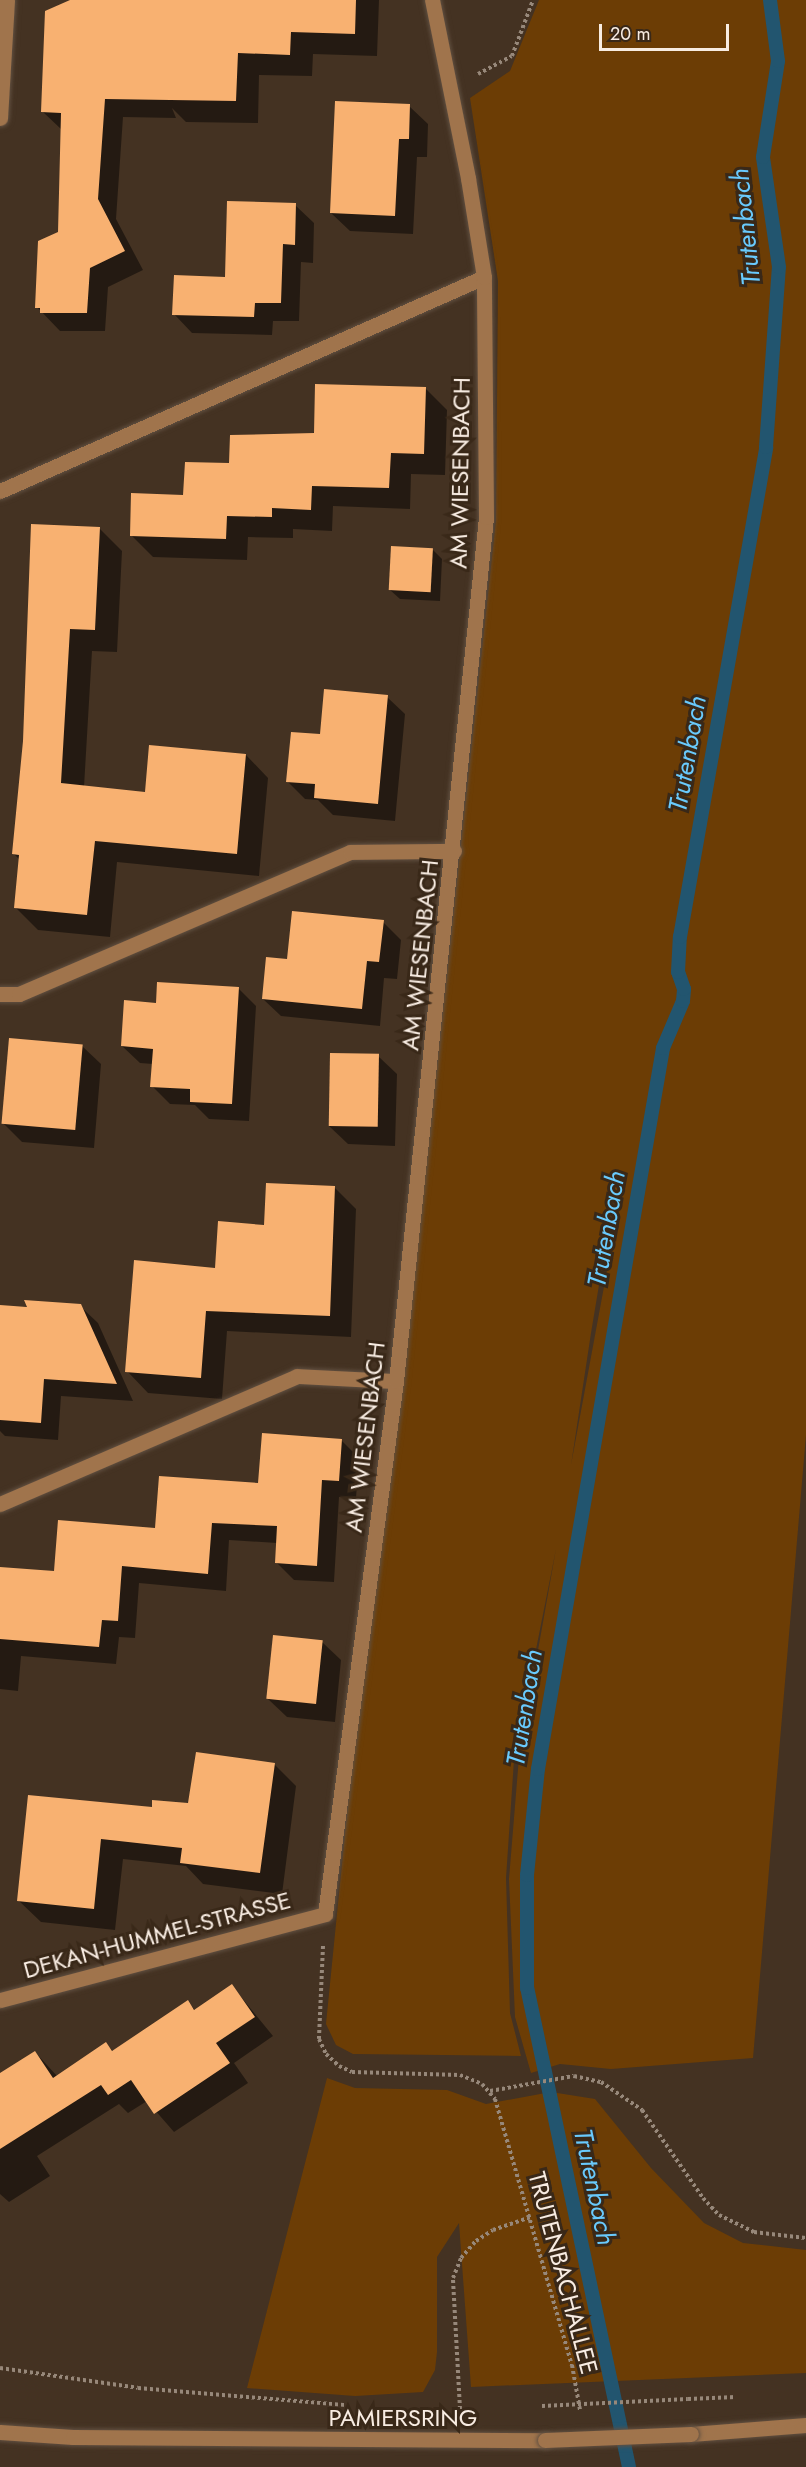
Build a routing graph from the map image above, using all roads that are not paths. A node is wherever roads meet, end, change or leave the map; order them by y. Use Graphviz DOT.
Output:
graph roads {
  1 [pos="7,0"];
  2 [pos="432,0"];
  3 [pos="0,118"];
  4 [pos="484,277"];
  5 [pos="0,491"];
  6 [pos="454,851"];
  7 [pos="0,994"];
  8 [pos="396,1381"];
  9 [pos="0,1504"];
  10 [pos="325,1914"];
  11 [pos="0,2000"];
  12 [pos="806,2425"];
  13 [pos="0,2432"];
  1 -- 3 [label="street"];
  2 -- 4 [label="street, AM WIESENBACH"];
  4 -- 5 [label="street"];
  4 -- 6 [label="street, AM WIESENBACH"];
  6 -- 7 [label="street"];
  6 -- 8 [label="street, AM WIESENBACH"];
  8 -- 9 [label="street"];
  8 -- 10 [label="street, AM WIESENBACH"];
  10 -- 11 [label="street, DEKAN-HUMMEL-STRASSE"];
  12 -- 13 [label="street, PAMIERSRING, bridge"];
}
